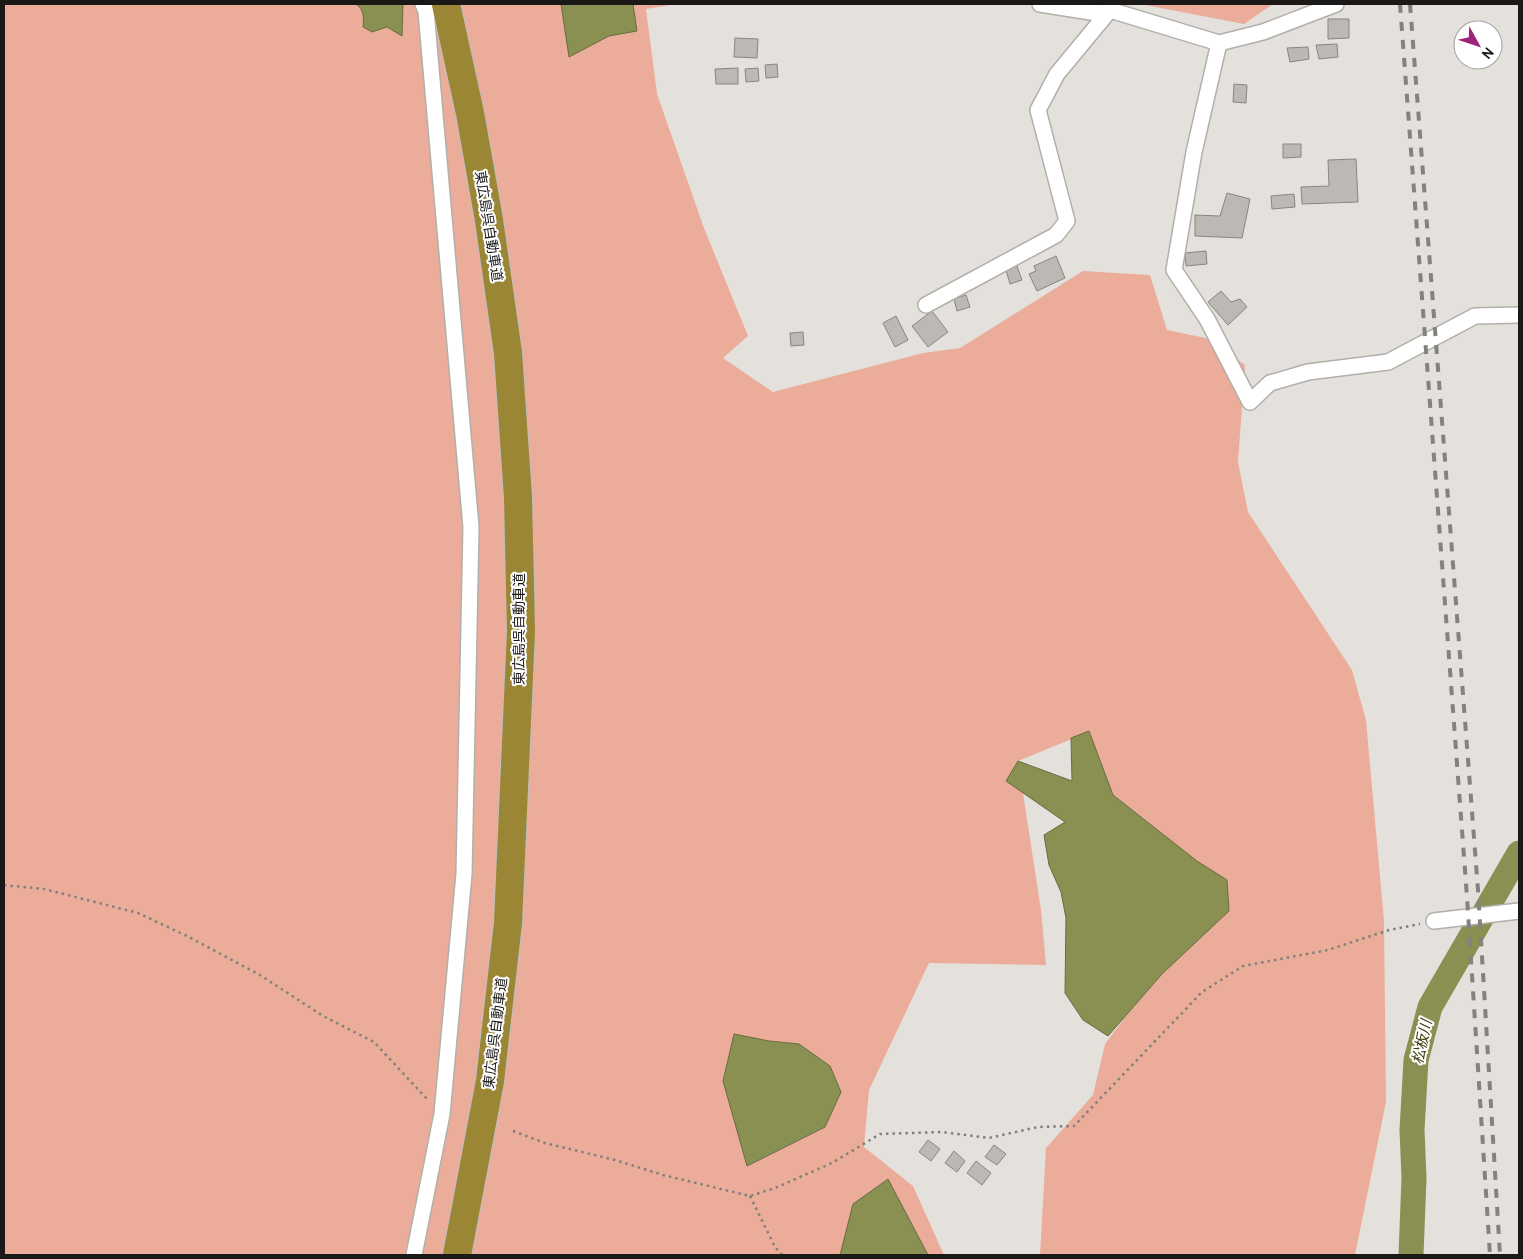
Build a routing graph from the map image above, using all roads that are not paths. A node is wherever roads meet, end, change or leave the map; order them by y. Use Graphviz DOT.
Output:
graph roads {
  1 [pos="423,4"];
  2 [pos="446,4"];
  3 [pos="1040,4"];
  4 [pos="1336,4"];
  5 [pos="1110,10"];
  6 [pos="1219,43"];
  7 [pos="926,305"];
  8 [pos="1519,315"];
  9 [pos="1519,911"];
  10 [pos="1434,921"];
  11 [pos="414,1255"];
  12 [pos="456,1255"];
  1 -- 11 [label="street"];
  2 -- 12 [label="highway, 東広島呉自動車道"];
  3 -- 5 [label="street"];
  4 -- 6 [label="street"];
  5 -- 6 [label="street"];
  5 -- 7 [label="street"];
  6 -- 8 [label="street"];
  9 -- 10 [label="street"];
}
